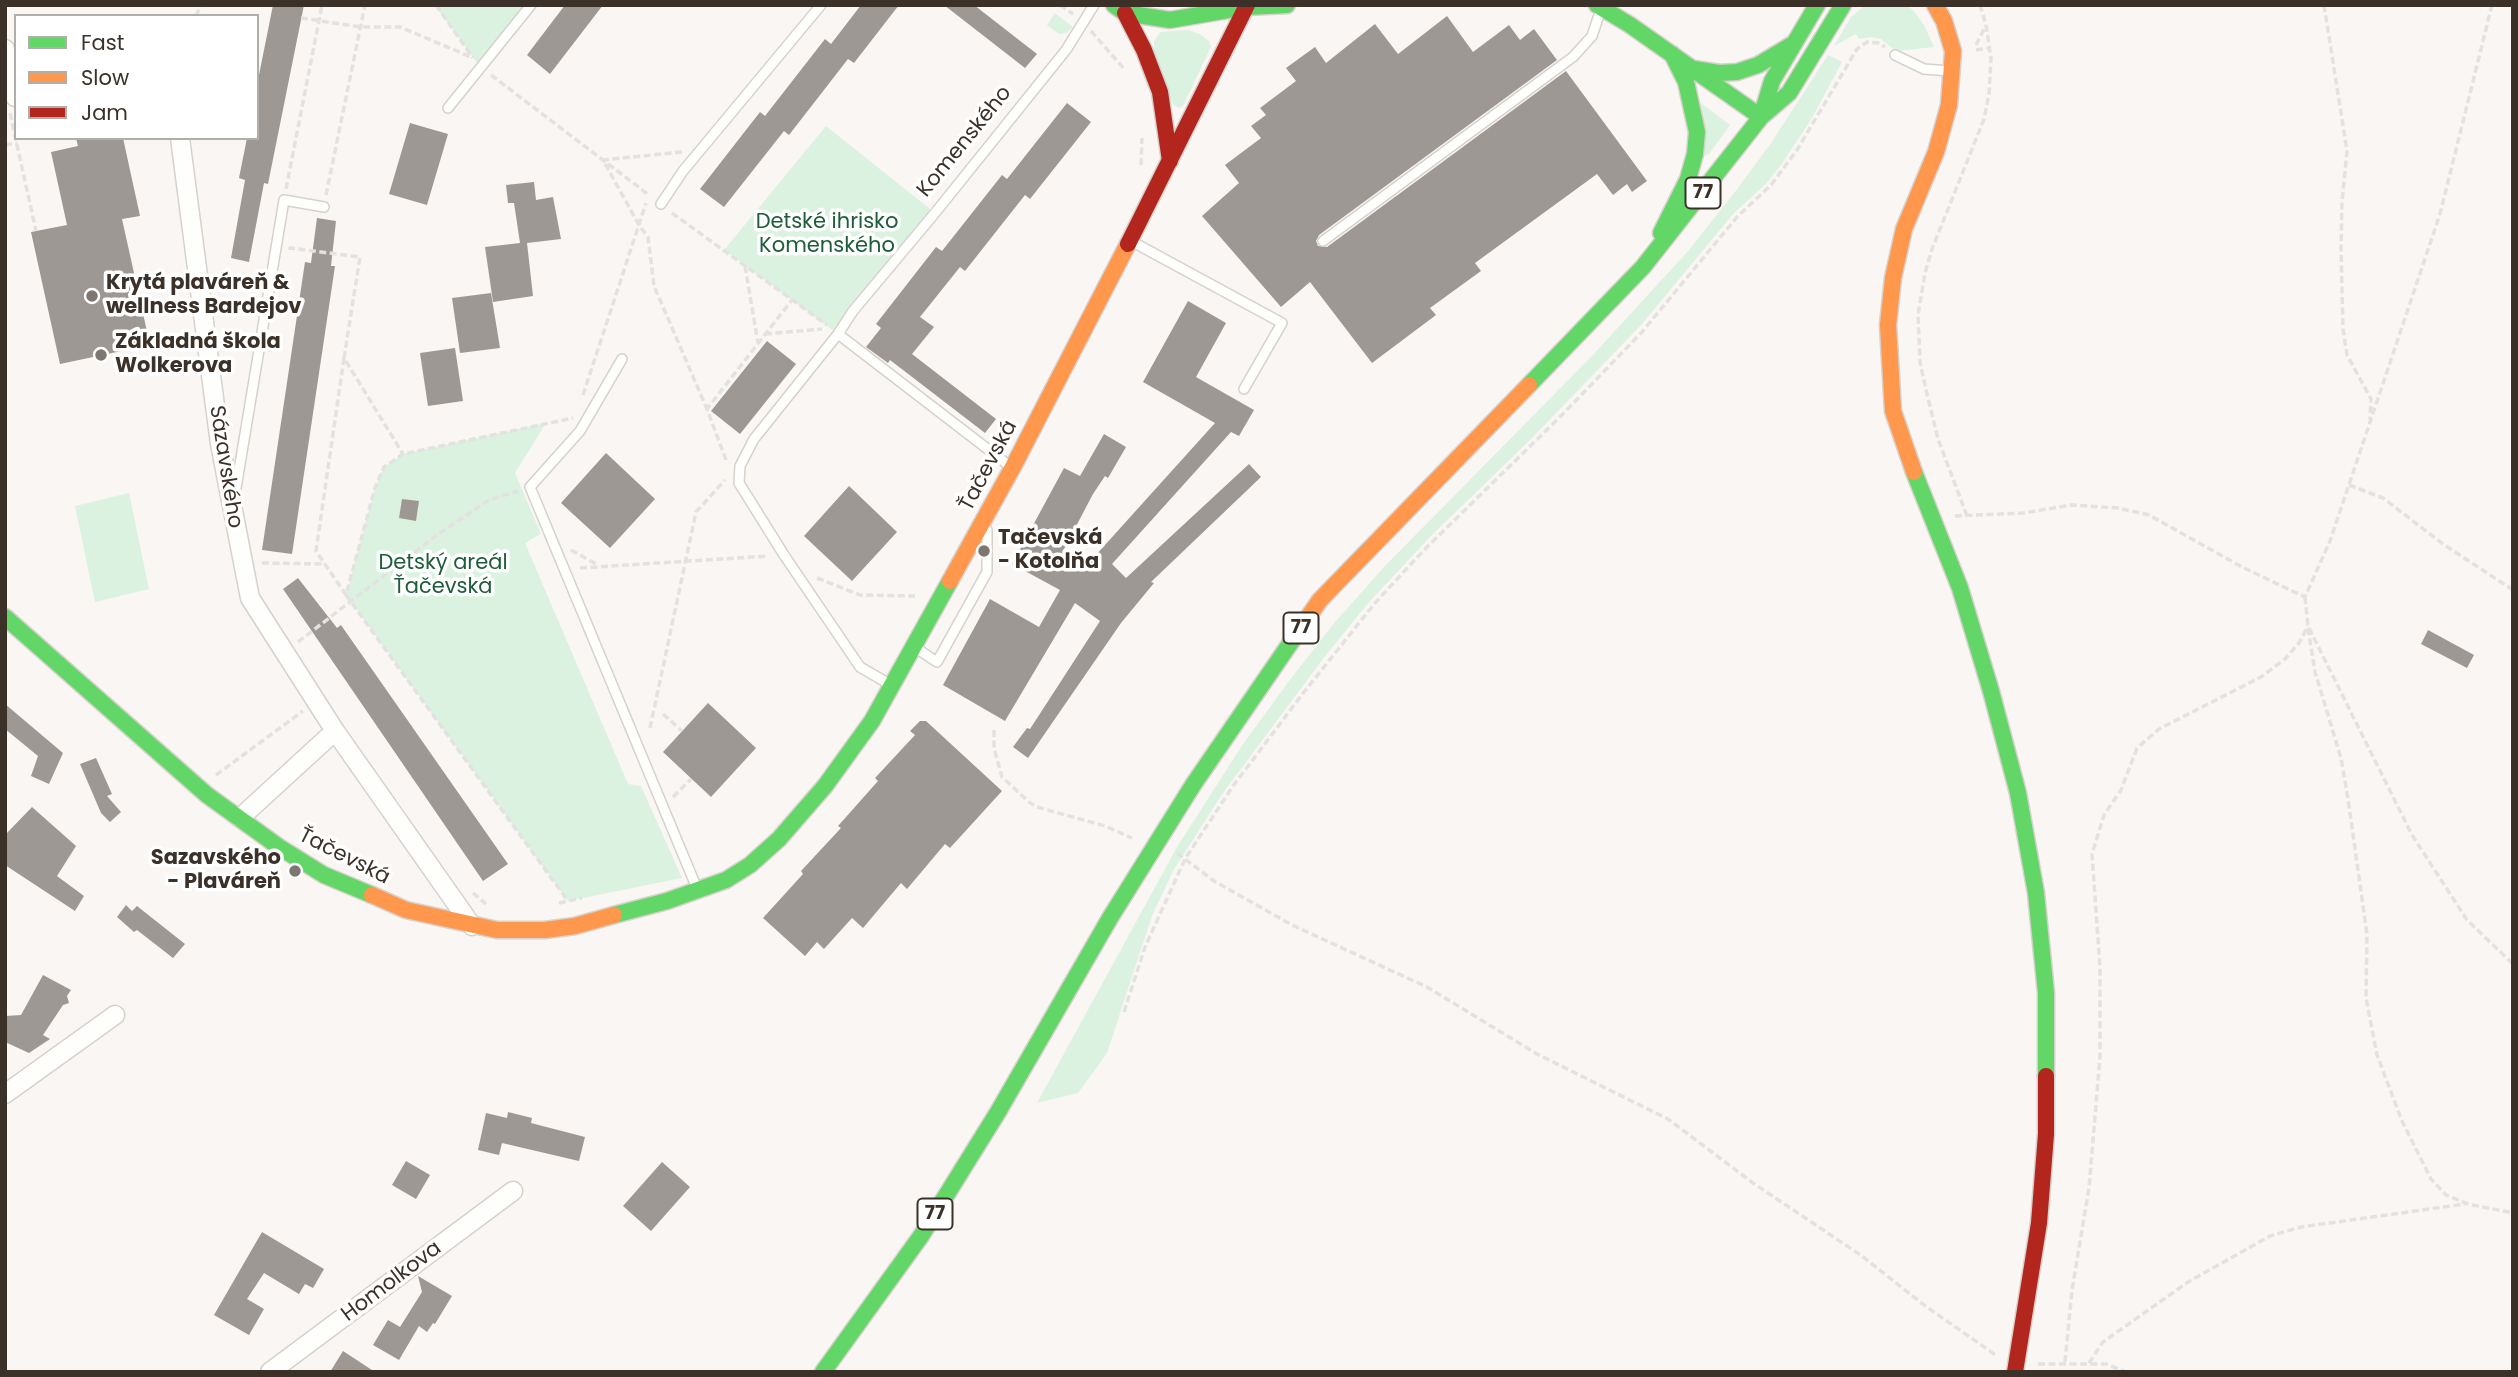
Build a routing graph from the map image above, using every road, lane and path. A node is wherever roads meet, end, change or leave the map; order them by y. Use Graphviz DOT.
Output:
graph roads {
  1 [pos="322,5"];
  2 [pos="365,5"];
  3 [pos="436,5"];
  4 [pos="531,5"];
  5 [pos="821,5"];
  6 [pos="1060,5"];
  7 [pos="1094,5"];
  8 [pos="1287,5"];
  9 [pos="1817,5"];
  10 [pos="1919,5"];
  11 [pos="1935,5"];
  12 [pos="1980,5"];
  13 [pos="2324,5"];
  14 [pos="2492,5"];
  15 [pos="1246,6"];
  16 [pos="1600,6"];
  17 [pos="1843,7"];
  18 [pos="1119,9"];
  19 [pos="301,18"];
  20 [pos="318,22"];
  21 [pos="1084,23"];
  22 [pos="361,27"];
  23 [pos="1951,40"];
  24 [pos="1793,44"];
  25 [pos="1990,48"];
  26 [pos="5,49"];
  27 [pos="1976,50"];
  28 [pos="1672,54"];
  29 [pos="1895,55"];
  30 [pos="473,58"];
  31 [pos="480,67"];
  32 [pos="1692,69"];
  33 [pos="1954,71"];
  34 [pos="1129,79"];
  35 [pos="11,100"];
  36 [pos="448,108"];
  37 [pos="1761,117"];
  38 [pos="14,121"];
  39 [pos="1141,128"];
  40 [pos="180,140"];
  41 [pos="17,142"];
  42 [pos="5,145"];
  43 [pos="701,150"];
  44 [pos="1170,161"];
  45 [pos="1141,172"];
  46 [pos="648,195"];
  47 [pos="284,200"];
  48 [pos="661,204"];
  49 [pos="324,208"];
  50 [pos="639,225"];
  51 [pos="36,231"];
  52 [pos="1129,240"];
  53 [pos="1323,241"];
  54 [pos="288,261"];
  55 [pos="745,266"];
  56 [pos="1643,267"];
  57 [pos="792,300"];
  58 [pos="835,331"];
  59 [pos="765,334"];
  60 [pos="758,343"];
  61 [pos="344,358"];
  62 [pos="622,359"];
  63 [pos="1244,389"];
  64 [pos="580,404"];
  65 [pos="707,409"];
  66 [pos="2370,424"];
  67 [pos="571,440"];
  68 [pos="403,454"];
  69 [pos="1012,468"];
  70 [pos="731,474"];
  71 [pos="739,484"];
  72 [pos="2349,485"];
  73 [pos="530,487"];
  74 [pos="232,512"];
  75 [pos="986,516"];
  76 [pos="1932,516"];
  77 [pos="1967,516"];
  78 [pos="550,537"];
  79 [pos="784,555"];
  80 [pos="255,557"];
  81 [pos="685,561"];
  82 [pos="325,564"];
  83 [pos="600,567"];
  84 [pos="564,569"];
  85 [pos="811,574"];
  86 [pos="2513,590"];
  87 [pos="346,595"];
  88 [pos="2305,597"];
  89 [pos="351,602"];
  90 [pos="911,607"];
  91 [pos="5,617"];
  92 [pos="2308,626"];
  93 [pos="914,647"];
  94 [pos="284,652"];
  95 [pos="892,686"];
  96 [pos="316,701"];
  97 [pos="663,714"];
  98 [pos="650,728"];
  99 [pos="994,730"];
  100 [pos="335,731"];
  101 [pos="682,731"];
  102 [pos="691,779"];
  103 [pos="200,788"];
  104 [pos="663,808"];
  105 [pos="240,818"];
  106 [pos="1152,850"];
  107 [pos="1185,859"];
  108 [pos="471,891"];
  109 [pos="698,891"];
  110 [pos="594,896"];
  111 [pos="568,901"];
  112 [pos="555,904"];
  113 [pos="497,907"];
  114 [pos="472,926"];
  115 [pos="2513,964"];
  116 [pos="1124,1012"];
  117 [pos="115,1015"];
  118 [pos="5,1094"];
  119 [pos="513,1191"];
  120 [pos="2468,1204"];
  121 [pos="2513,1213"];
  122 [pos="2065,1363"];
  123 [pos="2089,1363"];
  124 [pos="2016,1366"];
  125 [pos="270,1372"];
  126 [pos="823,1372"];
  127 [pos="2126,1372"];
  1 -- 20 [label="path"];
  2 -- 22 [label="path"];
  3 -- 30 [label="path"];
  4 -- 31 [label="lane"];
  5 -- 43 [label="lane"];
  6 -- 21 [label="path"];
  7 -- 21 [label="lane, Komenského"];
  8 -- 15 [label="street"];
  9 -- 24 [label="street, 77"];
  10 -- 23 [label="street"];
  11 -- 23 [label="street"];
  12 -- 25 [label="path"];
  13 -- 66 [label="path"];
  14 -- 66 [label="path"];
  15 -- 18 [label="street"];
  15 -- 44 [label="street, Ťačevská"];
  16 -- 28 [label="street"];
  16 -- 53 [label="lane"];
  17 -- 37 [label="street, 77"];
  18 -- 44 [label="street"];
  19 -- 20 [label="path"];
  20 -- 22 [label="path"];
  20 -- 47 [label="path"];
  21 -- 34 [label="path"];
  21 -- 58 [label="lane, Komenského"];
  22 -- 30 [label="path"];
  22 -- 49 [label="path"];
  23 -- 33 [label="street"];
  24 -- 32 [label="street"];
  24 -- 37 [label="street, 77"];
  25 -- 27 [label="path"];
  25 -- 77 [label="path"];
  26 -- 35 [label="street"];
  28 -- 32 [label="street"];
  28 -- 56 [label="street"];
  29 -- 33 [label="lane"];
  29 -- 107 [label="path"];
  30 -- 31 [label="path"];
  31 -- 36 [label="lane"];
  32 -- 37 [label="street"];
  33 -- 76 [label="street"];
  35 -- 38 [label="path"];
  37 -- 56 [label="street, 77"];
  39 -- 45 [label="path"];
  40 -- 74 [label="street, Sázavského"];
  41 -- 42 [label="path"];
  41 -- 51 [label="path"];
  43 -- 48 [label="lane"];
  43 -- 50 [label="path"];
  44 -- 52 [label="street, Ťačevská"];
  46 -- 50 [label="path"];
  47 -- 49 [label="lane"];
  47 -- 74 [label="lane"];
  50 -- 64 [label="path"];
  50 -- 65 [label="path"];
  52 -- 63 [label="lane"];
  52 -- 69 [label="street, Ťačevská"];
  54 -- 61 [label="path"];
  55 -- 60 [label="path"];
  56 -- 106 [label="street, 77"];
  57 -- 59 [label="path"];
  58 -- 59 [label="path"];
  58 -- 69 [label="lane"];
  58 -- 71 [label="lane, Komenského"];
  59 -- 60 [label="path"];
  60 -- 65 [label="path"];
  61 -- 68 [label="path"];
  61 -- 82 [label="path"];
  62 -- 67 [label="lane"];
  65 -- 70 [label="path"];
  66 -- 72 [label="path"];
  67 -- 68 [label="path"];
  67 -- 73 [label="lane"];
  68 -- 87 [label="path"];
  69 -- 75 [label="street, Ťačevská"];
  70 -- 71 [label="path"];
  70 -- 81 [label="path"];
  71 -- 79 [label="lane"];
  72 -- 86 [label="path"];
  72 -- 88 [label="path"];
  73 -- 78 [label="lane"];
  73 -- 89 [label="path"];
  74 -- 94 [label="street, Sázavského"];
  75 -- 93 [label="street, Ťačevská"];
  75 -- 93 [label="lane"];
  76 -- 77 [label="path"];
  76 -- 124 [label="street"];
  77 -- 88 [label="path"];
  78 -- 83 [label="path"];
  78 -- 84 [label="lane"];
  79 -- 81 [label="path"];
  79 -- 95 [label="lane"];
  80 -- 82 [label="path"];
  81 -- 83 [label="path"];
  81 -- 98 [label="path"];
  82 -- 87 [label="path"];
  83 -- 84 [label="path"];
  84 -- 104 [label="lane"];
  85 -- 90 [label="path"];
  87 -- 89 [label="path"];
  88 -- 92 [label="path"];
  89 -- 94 [label="path"];
  89 -- 111 [label="path"];
  91 -- 103 [label="street, Ťačevská"];
  92 -- 115 [label="path"];
  92 -- 120 [label="path"];
  92 -- 122 [label="path"];
  93 -- 95 [label="street, Ťačevská"];
  94 -- 96 [label="street, Sázavského"];
  95 -- 109 [label="street, Ťačevská"];
  96 -- 100 [label="street, Sázavského"];
  96 -- 103 [label="path"];
  97 -- 101 [label="path"];
  99 -- 106 [label="path"];
  100 -- 105 [label="street"];
  100 -- 114 [label="street, Sázavského"];
  102 -- 104 [label="path"];
  103 -- 105 [label="street, Ťačevská"];
  104 -- 109 [label="lane"];
  105 -- 114 [label="street, Ťačevská"];
  106 -- 126 [label="street, 77"];
  107 -- 116 [label="path"];
  107 -- 124 [label="path"];
  108 -- 113 [label="path"];
  109 -- 114 [label="street, Ťačevská"];
  110 -- 111 [label="path"];
  111 -- 112 [label="path"];
  117 -- 118 [label="street"];
  119 -- 125 [label="street, Homolkova"];
  120 -- 121 [label="path"];
  120 -- 123 [label="path"];
  122 -- 123 [label="path"];
  122 -- 124 [label="path"];
  123 -- 127 [label="path"];
}
